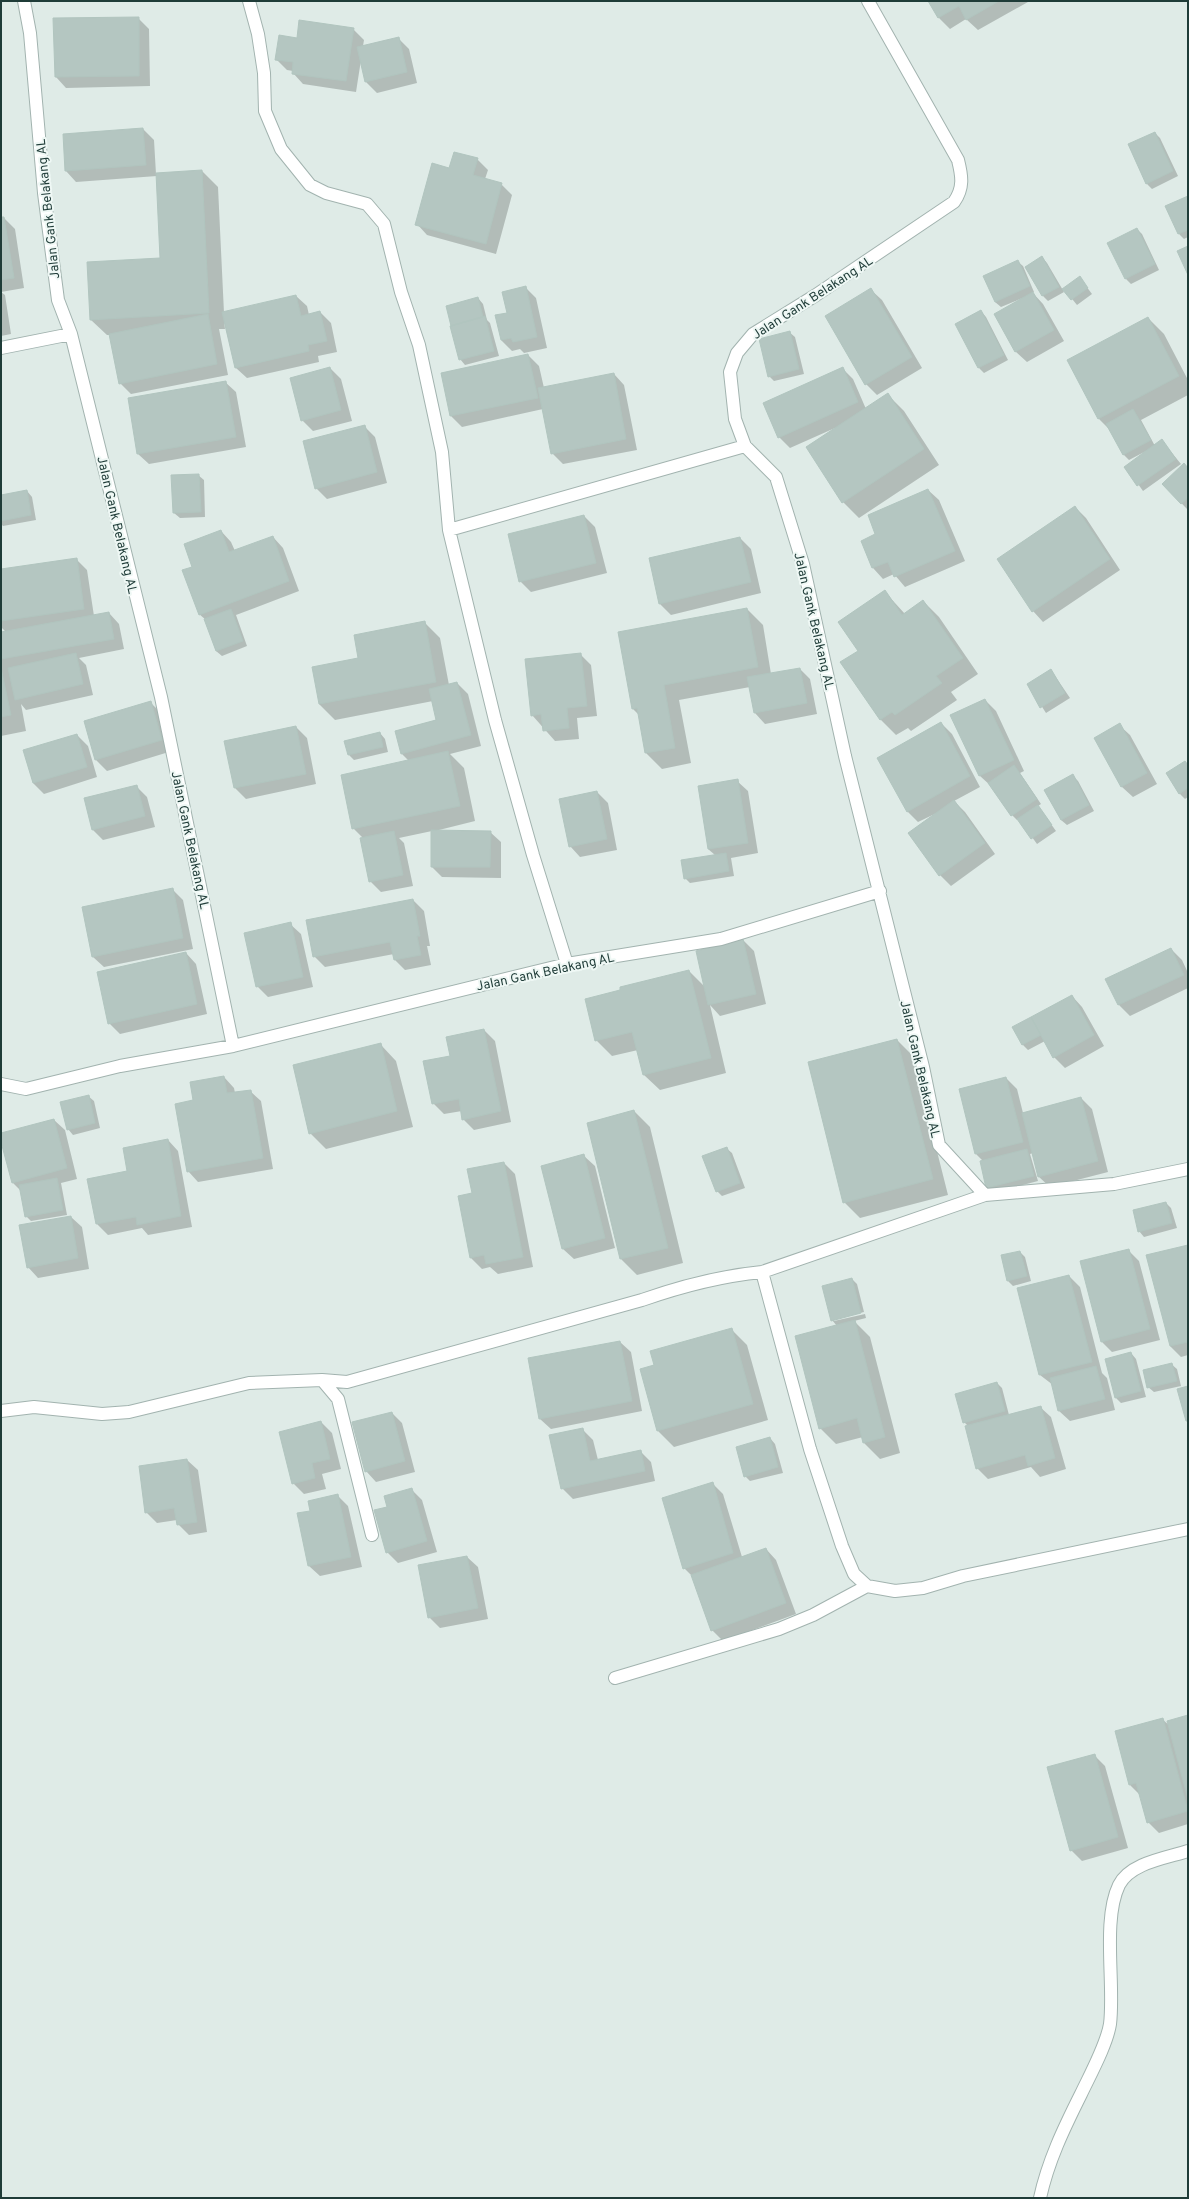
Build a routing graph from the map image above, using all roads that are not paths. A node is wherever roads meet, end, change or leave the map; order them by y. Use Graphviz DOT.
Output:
graph roads {
  1 [pos="24,1"];
  2 [pos="249,1"];
  3 [pos="868,1"];
  4 [pos="71,334"];
  5 [pos="1,348"];
  6 [pos="745,446"];
  7 [pos="449,530"];
  8 [pos="880,891"];
  9 [pos="567,964"];
  10 [pos="233,1046"];
  11 [pos="1,1084"];
  12 [pos="1188,1169"];
  13 [pos="985,1195"];
  14 [pos="762,1272"];
  15 [pos="322,1380"];
  16 [pos="1,1411"];
  17 [pos="1188,1529"];
  18 [pos="372,1534"];
  19 [pos="867,1586"];
  20 [pos="615,1678"];
  21 [pos="1188,1851"];
  22 [pos="1040,2198"];
  1 -- 4 [label="street, Jalan Gank Belakang AL"];
  2 -- 7 [label="street"];
  3 -- 6 [label="street, Jalan Gank Belakang AL"];
  4 -- 5 [label="street"];
  4 -- 10 [label="street, Jalan Gank Belakang AL"];
  6 -- 7 [label="street"];
  6 -- 8 [label="street, Jalan Gank Belakang AL"];
  7 -- 9 [label="street"];
  8 -- 9 [label="street, Jalan Gank Belakang AL"];
  8 -- 13 [label="street, Jalan Gank Belakang AL"];
  9 -- 10 [label="street, Jalan Gank Belakang AL"];
  10 -- 11 [label="street, Jalan Gank Belakang AL"];
  12 -- 13 [label="street"];
  13 -- 14 [label="street"];
  14 -- 15 [label="street"];
  14 -- 19 [label="street"];
  15 -- 16 [label="street"];
  15 -- 18 [label="street"];
  17 -- 19 [label="street"];
  19 -- 20 [label="street"];
  21 -- 22 [label="street"];
}
